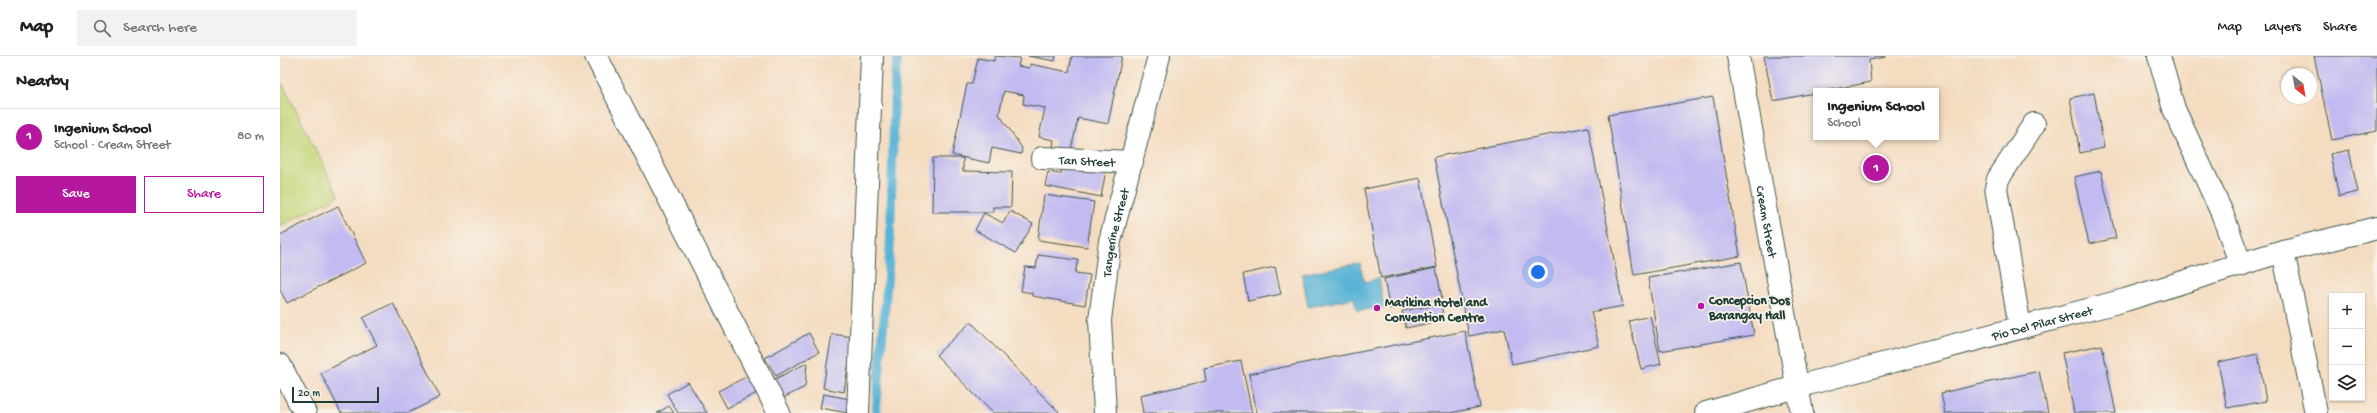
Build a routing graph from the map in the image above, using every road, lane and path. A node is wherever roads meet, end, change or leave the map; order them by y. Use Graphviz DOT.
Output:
graph roads {
  1 [pos="596,56"];
  2 [pos="872,56"];
  3 [pos="1159,56"];
  4 [pos="1738,56"];
  5 [pos="2159,56"];
  6 [pos="2034,124"];
  7 [pos="1042,158"];
  8 [pos="1132,162"];
  9 [pos="2377,228"];
  10 [pos="2283,252"];
  11 [pos="2241,265"];
  12 [pos="2020,328"];
  13 [pos="280,365"];
  14 [pos="1796,387"];
  15 [pos="305,413"];
  16 [pos="779,413"];
  17 [pos="858,413"];
  18 [pos="1105,413"];
  19 [pos="1706,413"];
  20 [pos="1802,413"];
  21 [pos="2316,413"];
  1 -- 16 [label="street"];
  2 -- 17 [label="street"];
  3 -- 8 [label="street, Tangerine Street"];
  4 -- 14 [label="street, Cream Street"];
  5 -- 11 [label="street"];
  6 -- 12 [label="street"];
  7 -- 8 [label="street, Tan Street"];
  8 -- 18 [label="street, Tangerine Street"];
  9 -- 10 [label="street, Pio Del Pilar Street"];
  10 -- 11 [label="street, Pio Del Pilar Street"];
  10 -- 21 [label="street"];
  11 -- 12 [label="street, Pio Del Pilar Street"];
  12 -- 14 [label="street, Pio Del Pilar Street"];
  13 -- 15 [label="street"];
  14 -- 19 [label="street, Pio Del Pilar Street"];
  14 -- 20 [label="street, Cream Street"];
}
